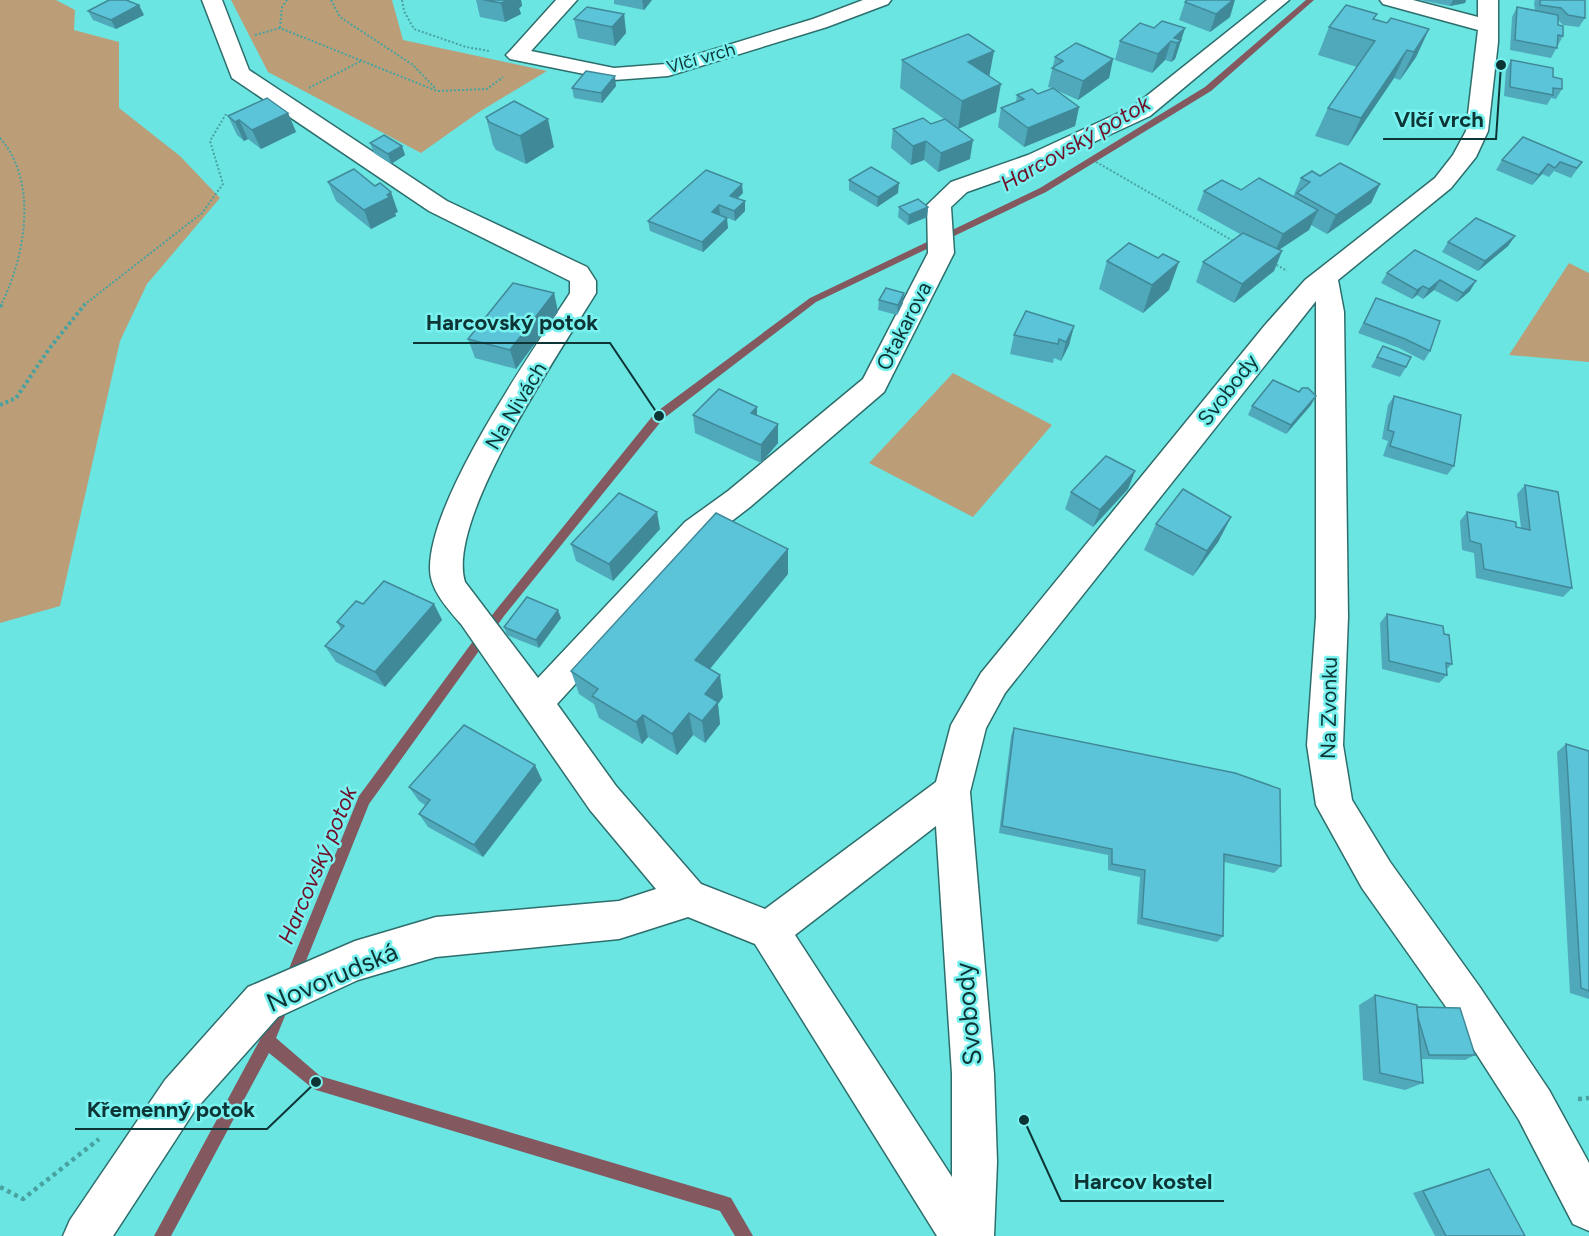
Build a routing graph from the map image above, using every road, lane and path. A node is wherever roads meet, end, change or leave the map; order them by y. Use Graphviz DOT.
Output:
graph roads {
  1 [pos="212,0"];
  2 [pos="287,0"];
  3 [pos="331,0"];
  4 [pos="402,0"];
  5 [pos="567,0"];
  6 [pos="881,0"];
  7 [pos="1279,0"];
  8 [pos="1390,0"];
  9 [pos="1487,13"];
  10 [pos="280,28"];
  11 [pos="228,42"];
  12 [pos="517,55"];
  13 [pos="361,61"];
  14 [pos="437,91"];
  15 [pos="285,105"];
  16 [pos="226,114"];
  17 [pos="0,138"];
  18 [pos="1097,163"];
  19 [pos="1244,247"];
  20 [pos="1264,258"];
  21 [pos="1319,282"];
  22 [pos="0,307"];
  23 [pos="0,405"];
  24 [pos="536,703"];
  25 [pos="952,792"];
  26 [pos="688,898"];
  27 [pos="769,930"];
  28 [pos="106,1134"];
  29 [pos="0,1187"];
  30 [pos="1589,1208"];
  31 [pos="86,1236"];
  32 [pos="963,1236"];
  33 [pos="971,1236"];
  1 -- 11 [label="street, Na Nivách"];
  2 -- 10 [label="path"];
  3 -- 14 [label="path"];
  4 -- 12 [label="path"];
  5 -- 12 [label="street"];
  6 -- 12 [label="street, Vlčí vrch"];
  7 -- 24 [label="street, Otakarova"];
  8 -- 9 [label="street"];
  9 -- 21 [label="street, Svobody"];
  10 -- 11 [label="path"];
  10 -- 13 [label="path"];
  11 -- 15 [label="street, Na Nivách"];
  12 -- 14 [label="path"];
  13 -- 14 [label="path"];
  13 -- 15 [label="path"];
  15 -- 24 [label="street, Na Nivách"];
  16 -- 23 [label="path"];
  17 -- 22 [label="path"];
  18 -- 19 [label="path"];
  20 -- 21 [label="path"];
  21 -- 25 [label="street, Svobody"];
  21 -- 30 [label="street, Na Zvonku"];
  24 -- 26 [label="street, Na Nivách"];
  25 -- 27 [label="street"];
  25 -- 33 [label="street, Svobody"];
  26 -- 27 [label="street"];
  26 -- 31 [label="street, Novorudská"];
  27 -- 32 [label="street"];
  28 -- 29 [label="path"];
}
